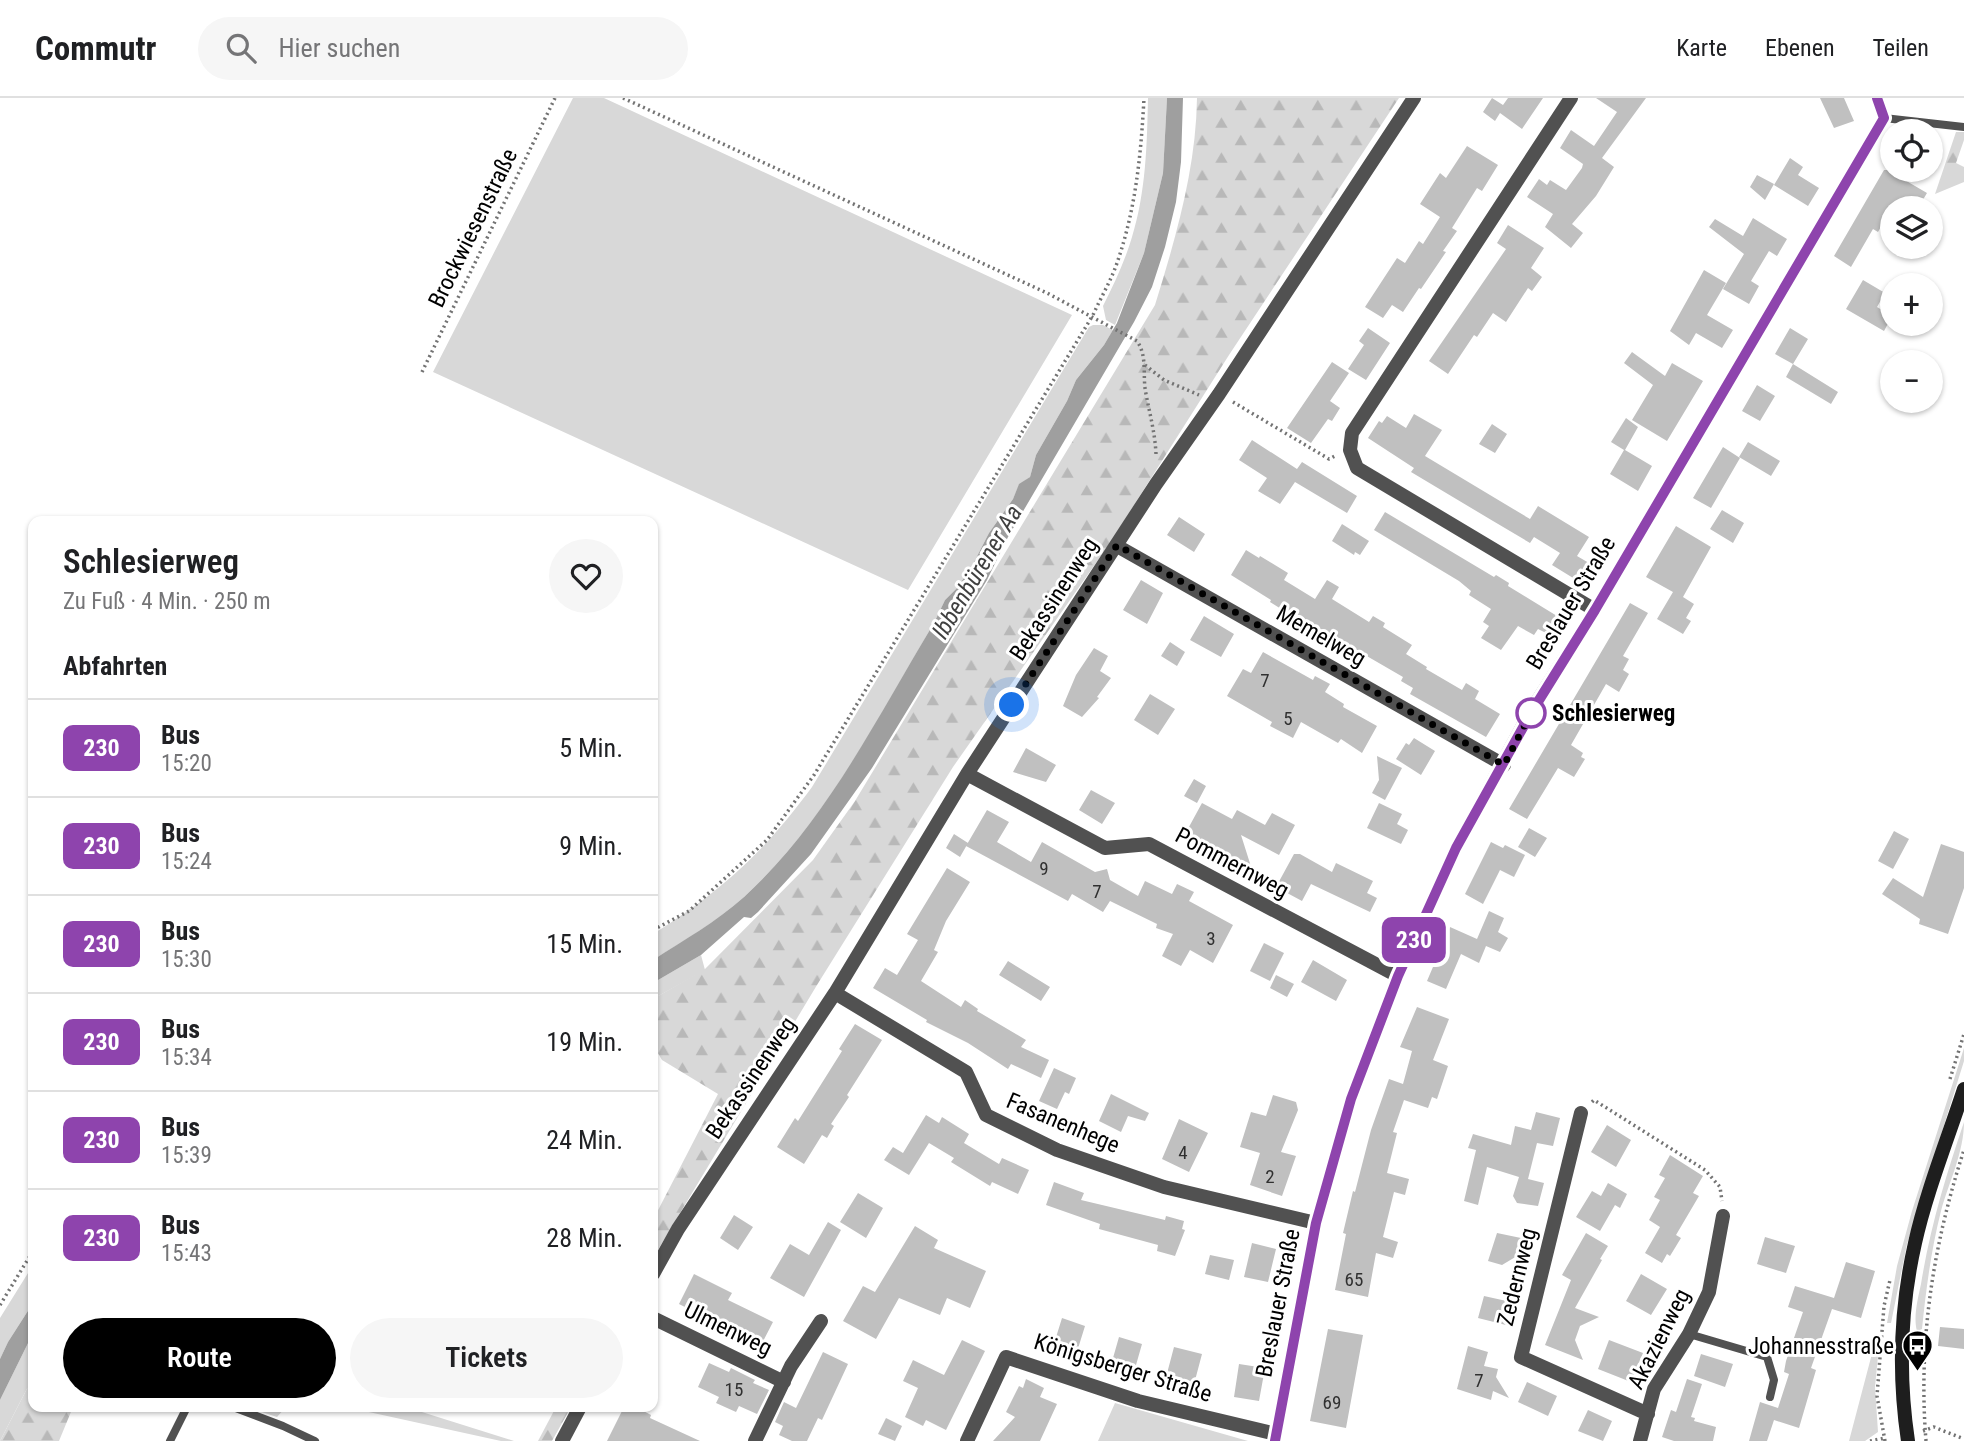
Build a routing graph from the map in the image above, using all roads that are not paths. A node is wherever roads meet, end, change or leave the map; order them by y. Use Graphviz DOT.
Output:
graph roads {
  1 [pos="1413,98"];
  2 [pos="1571,98"];
  3 [pos="1877,98"];
  4 [pos="1884,118"];
  5 [pos="1964,127"];
  6 [pos="1117,545"];
  7 [pos="1595,610"];
  8 [pos="1504,765"];
  9 [pos="967,774"];
  10 [pos="1398,976"];
  11 [pos="835,993"];
  12 [pos="1964,1088"];
  13 [pos="1581,1113"];
  14 [pos="1723,1216"];
  15 [pos="1316,1223"];
  16 [pos="658,1265"];
  17 [pos="658,1320"];
  18 [pos="821,1321"];
  19 [pos="1689,1334"];
  20 [pos="783,1382"];
  21 [pos="1770,1397"];
  22 [pos="184,1412"];
  23 [pos="245,1412"];
  24 [pos="577,1412"];
  25 [pos="1648,1415"];
  26 [pos="1276,1438"];
  27 [pos="170,1441"];
  28 [pos="315,1441"];
  29 [pos="562,1441"];
  30 [pos="755,1441"];
  31 [pos="967,1441"];
  32 [pos="1640,1441"];
  33 [pos="1908,1441"];
  1 -- 6 [label="street, Bekassinenweg"];
  2 -- 7 [label="street"];
  3 -- 4 [label="street"];
  4 -- 5 [label="lane"];
  4 -- 7 [label="street, Breslauer Straße"];
  6 -- 8 [label="street, Memelweg"];
  6 -- 9 [label="street, Bekassinenweg"];
  7 -- 8 [label="street, Breslauer Straße"];
  8 -- 10 [label="street, Breslauer Straße"];
  9 -- 10 [label="street, Pommernweg"];
  9 -- 11 [label="street, Bekassinenweg"];
  10 -- 15 [label="street, Breslauer Straße"];
  11 -- 15 [label="street, Fasanenhege"];
  11 -- 16 [label="street, Bekassinenweg"];
  12 -- 33 [label="main road"];
  13 -- 25 [label="street, Zedernweg"];
  14 -- 19 [label="street, Akazienweg"];
  15 -- 26 [label="street, Breslauer Straße"];
  17 -- 20 [label="street, Ulmenweg"];
  18 -- 20 [label="street, Ulmenweg"];
  19 -- 21 [label="lane"];
  19 -- 25 [label="street, Akazienweg"];
  20 -- 30 [label="street, Ulmenweg"];
  22 -- 27 [label="lane"];
  23 -- 28 [label="lane"];
  24 -- 29 [label="street"];
  25 -- 32 [label="street, Akazienweg"];
  26 -- 31 [label="street, Königsberger Straße"];
}
